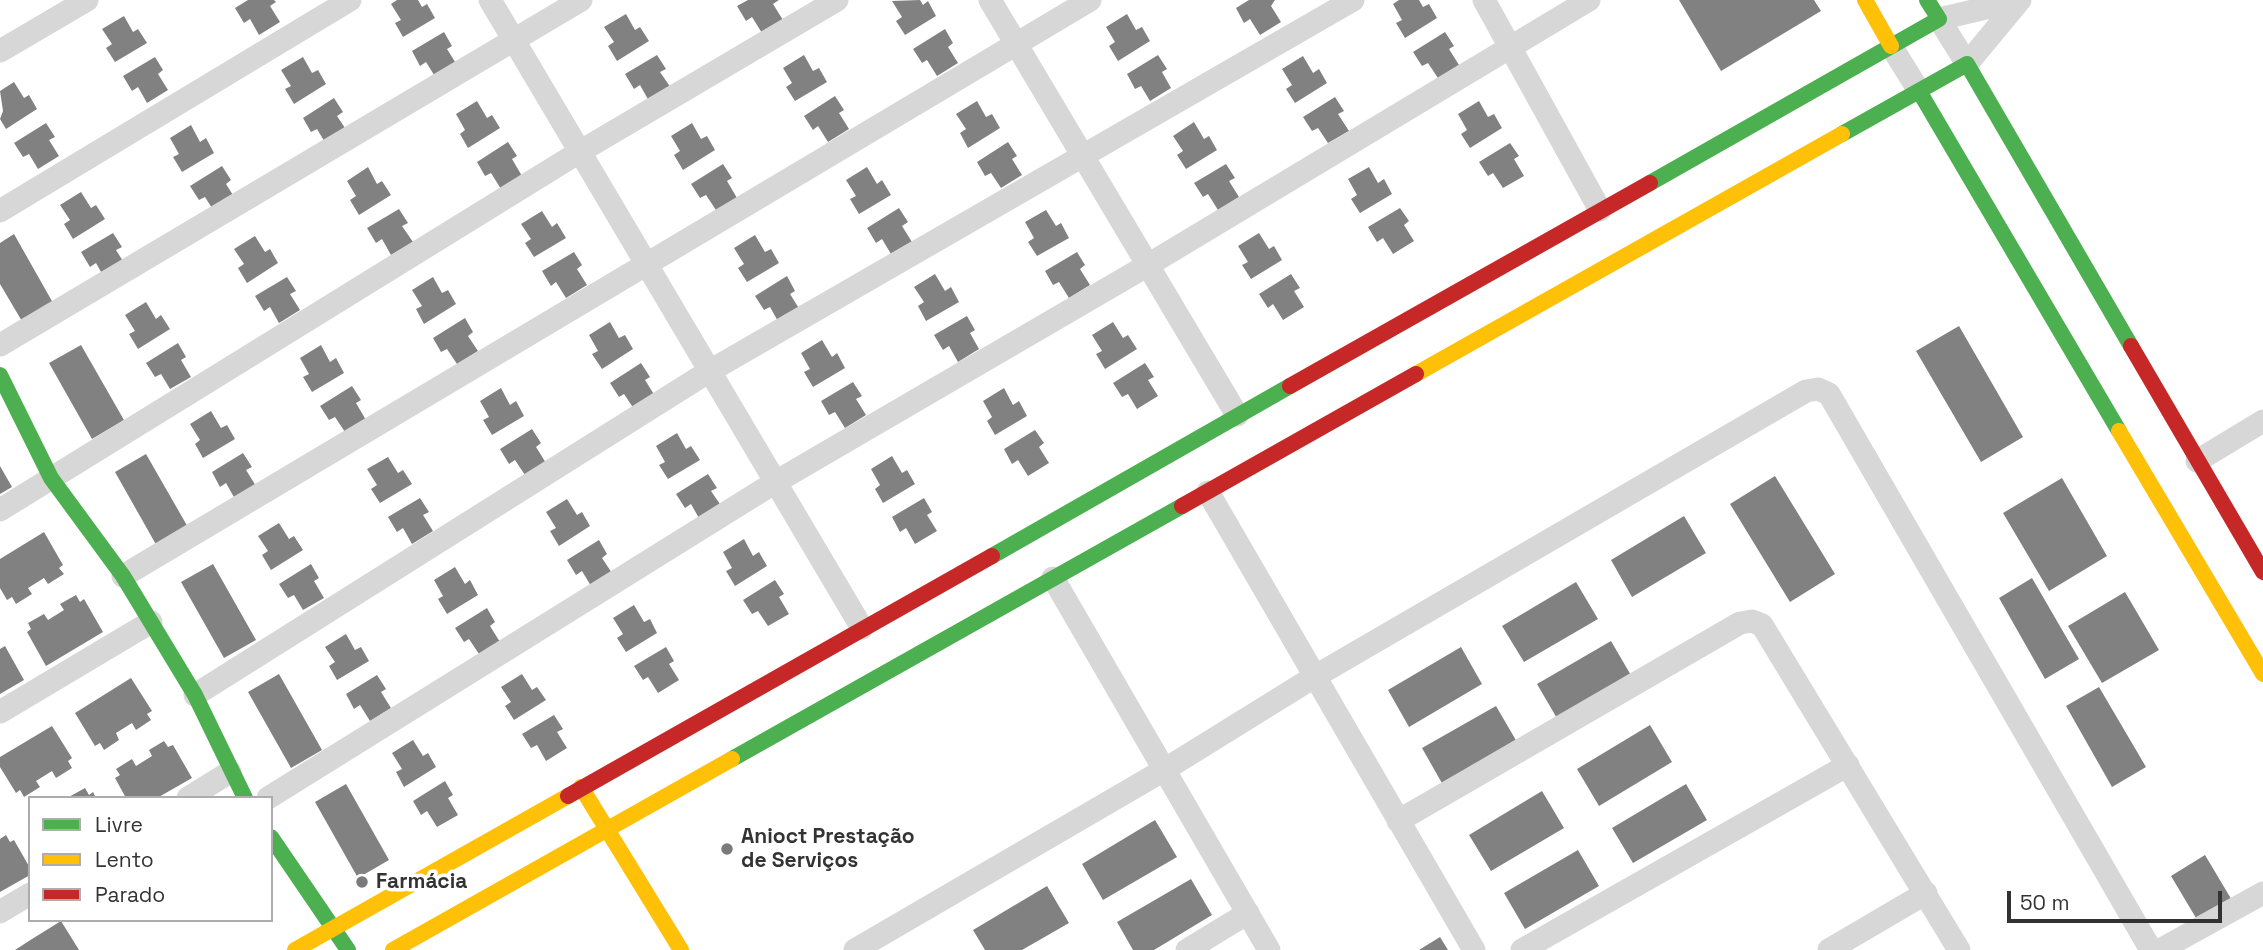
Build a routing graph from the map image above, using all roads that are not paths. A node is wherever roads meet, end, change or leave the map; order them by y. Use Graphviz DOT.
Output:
graph roads {
  1 [pos="88,0"];
  2 [pos="351,0"];
  3 [pos="490,0"];
  4 [pos="581,0"];
  5 [pos="837,0"];
  6 [pos="990,0"];
  7 [pos="1090,0"];
  8 [pos="1353,0"];
  9 [pos="1484,0"];
  10 [pos="1589,0"];
  11 [pos="1865,0"];
  12 [pos="2020,0"];
  13 [pos="1933,9"];
  14 [pos="514,39"];
  15 [pos="1015,43"];
  16 [pos="1512,46"];
  17 [pos="1891,46"];
  18 [pos="0,51"];
  19 [pos="1967,64"];
  20 [pos="1919,91"];
  21 [pos="581,151"];
  22 [pos="1082,156"];
  23 [pos="1600,210"];
  24 [pos="0,211"];
  25 [pos="644,263"];
  26 [pos="1148,265"];
  27 [pos="0,345"];
  28 [pos="708,372"];
  29 [pos="0,375"];
  30 [pos="1237,415"];
  31 [pos="2263,421"];
  32 [pos="2197,461"];
  33 [pos="51,478"];
  34 [pos="774,483"];
  35 [pos="1208,492"];
  36 [pos="0,510"];
  37 [pos="2263,572"];
  38 [pos="123,576"];
  39 [pos="1053,579"];
  40 [pos="151,622"];
  41 [pos="862,628"];
  42 [pos="2263,674"];
  43 [pos="1314,677"];
  44 [pos="195,695"];
  45 [pos="0,712"];
  46 [pos="1848,765"];
  47 [pos="1164,770"];
  48 [pos="230,772"];
  49 [pos="581,787"];
  50 [pos="191,796"];
  51 [pos="244,796"];
  52 [pos="271,796"];
  53 [pos="1398,821"];
  54 [pos="608,829"];
  55 [pos="273,840"];
  56 [pos="1926,893"];
  57 [pos="2263,893"];
  58 [pos="28,895"];
  59 [pos="0,912"];
  60 [pos="1248,913"];
  61 [pos="334,927"];
  62 [pos="295,950"];
  63 [pos="348,950"];
  64 [pos="393,950"];
  65 [pos="681,950"];
  66 [pos="855,950"];
  67 [pos="1187,950"];
  68 [pos="1269,950"];
  69 [pos="1474,950"];
  70 [pos="1522,950"];
  71 [pos="1829,950"];
  72 [pos="1959,950"];
  73 [pos="2151,950"];
  74 [pos="2160,950"];
  1 -- 18 [label="street"];
  2 -- 24 [label="street"];
  3 -- 14 [label="street"];
  4 -- 14 [label="street"];
  5 -- 21 [label="street"];
  6 -- 15 [label="street"];
  7 -- 15 [label="street"];
  8 -- 22 [label="street"];
  9 -- 16 [label="street"];
  10 -- 16 [label="street"];
  11 -- 17 [label="street"];
  12 -- 13 [label="street"];
  12 -- 19 [label="street"];
  13 -- 17 [label="street"];
  13 -- 19 [label="street"];
  14 -- 21 [label="street"];
  14 -- 27 [label="street"];
  15 -- 22 [label="street"];
  15 -- 25 [label="street"];
  16 -- 23 [label="street"];
  16 -- 26 [label="street"];
  17 -- 20 [label="street"];
  17 -- 23 [label="street"];
  19 -- 20 [label="street"];
  19 -- 32 [label="street"];
  20 -- 35 [label="street"];
  20 -- 42 [label="street"];
  21 -- 25 [label="street"];
  21 -- 33 [label="street"];
  22 -- 26 [label="street"];
  22 -- 28 [label="street"];
  23 -- 30 [label="street"];
  25 -- 28 [label="street"];
  25 -- 38 [label="street"];
  26 -- 30 [label="street"];
  26 -- 34 [label="street"];
  28 -- 34 [label="street"];
  28 -- 44 [label="street"];
  29 -- 33 [label="street"];
  30 -- 41 [label="street"];
  31 -- 32 [label="street"];
  32 -- 37 [label="street"];
  33 -- 36 [label="street"];
  33 -- 38 [label="street"];
  34 -- 41 [label="street"];
  34 -- 52 [label="street"];
  35 -- 39 [label="street"];
  35 -- 43 [label="street"];
  38 -- 40 [label="street"];
  39 -- 47 [label="street"];
  39 -- 54 [label="street"];
  40 -- 44 [label="street"];
  40 -- 45 [label="street"];
  41 -- 49 [label="street"];
  43 -- 47 [label="street"];
  43 -- 53 [label="street"];
  43 -- 73 [label="street"];
  44 -- 48 [label="street"];
  46 -- 53 [label="street"];
  46 -- 56 [label="street"];
  46 -- 70 [label="street"];
  47 -- 60 [label="street"];
  47 -- 66 [label="street"];
  48 -- 50 [label="street"];
  48 -- 51 [label="street"];
  49 -- 54 [label="street"];
  49 -- 61 [label="street"];
  53 -- 69 [label="street"];
  54 -- 64 [label="street"];
  54 -- 65 [label="street"];
  55 -- 61 [label="street"];
  56 -- 71 [label="street"];
  56 -- 72 [label="street"];
  57 -- 74 [label="street"];
  58 -- 59 [label="street"];
  60 -- 67 [label="street"];
  60 -- 68 [label="street"];
  61 -- 62 [label="street"];
  61 -- 63 [label="street"];
}
